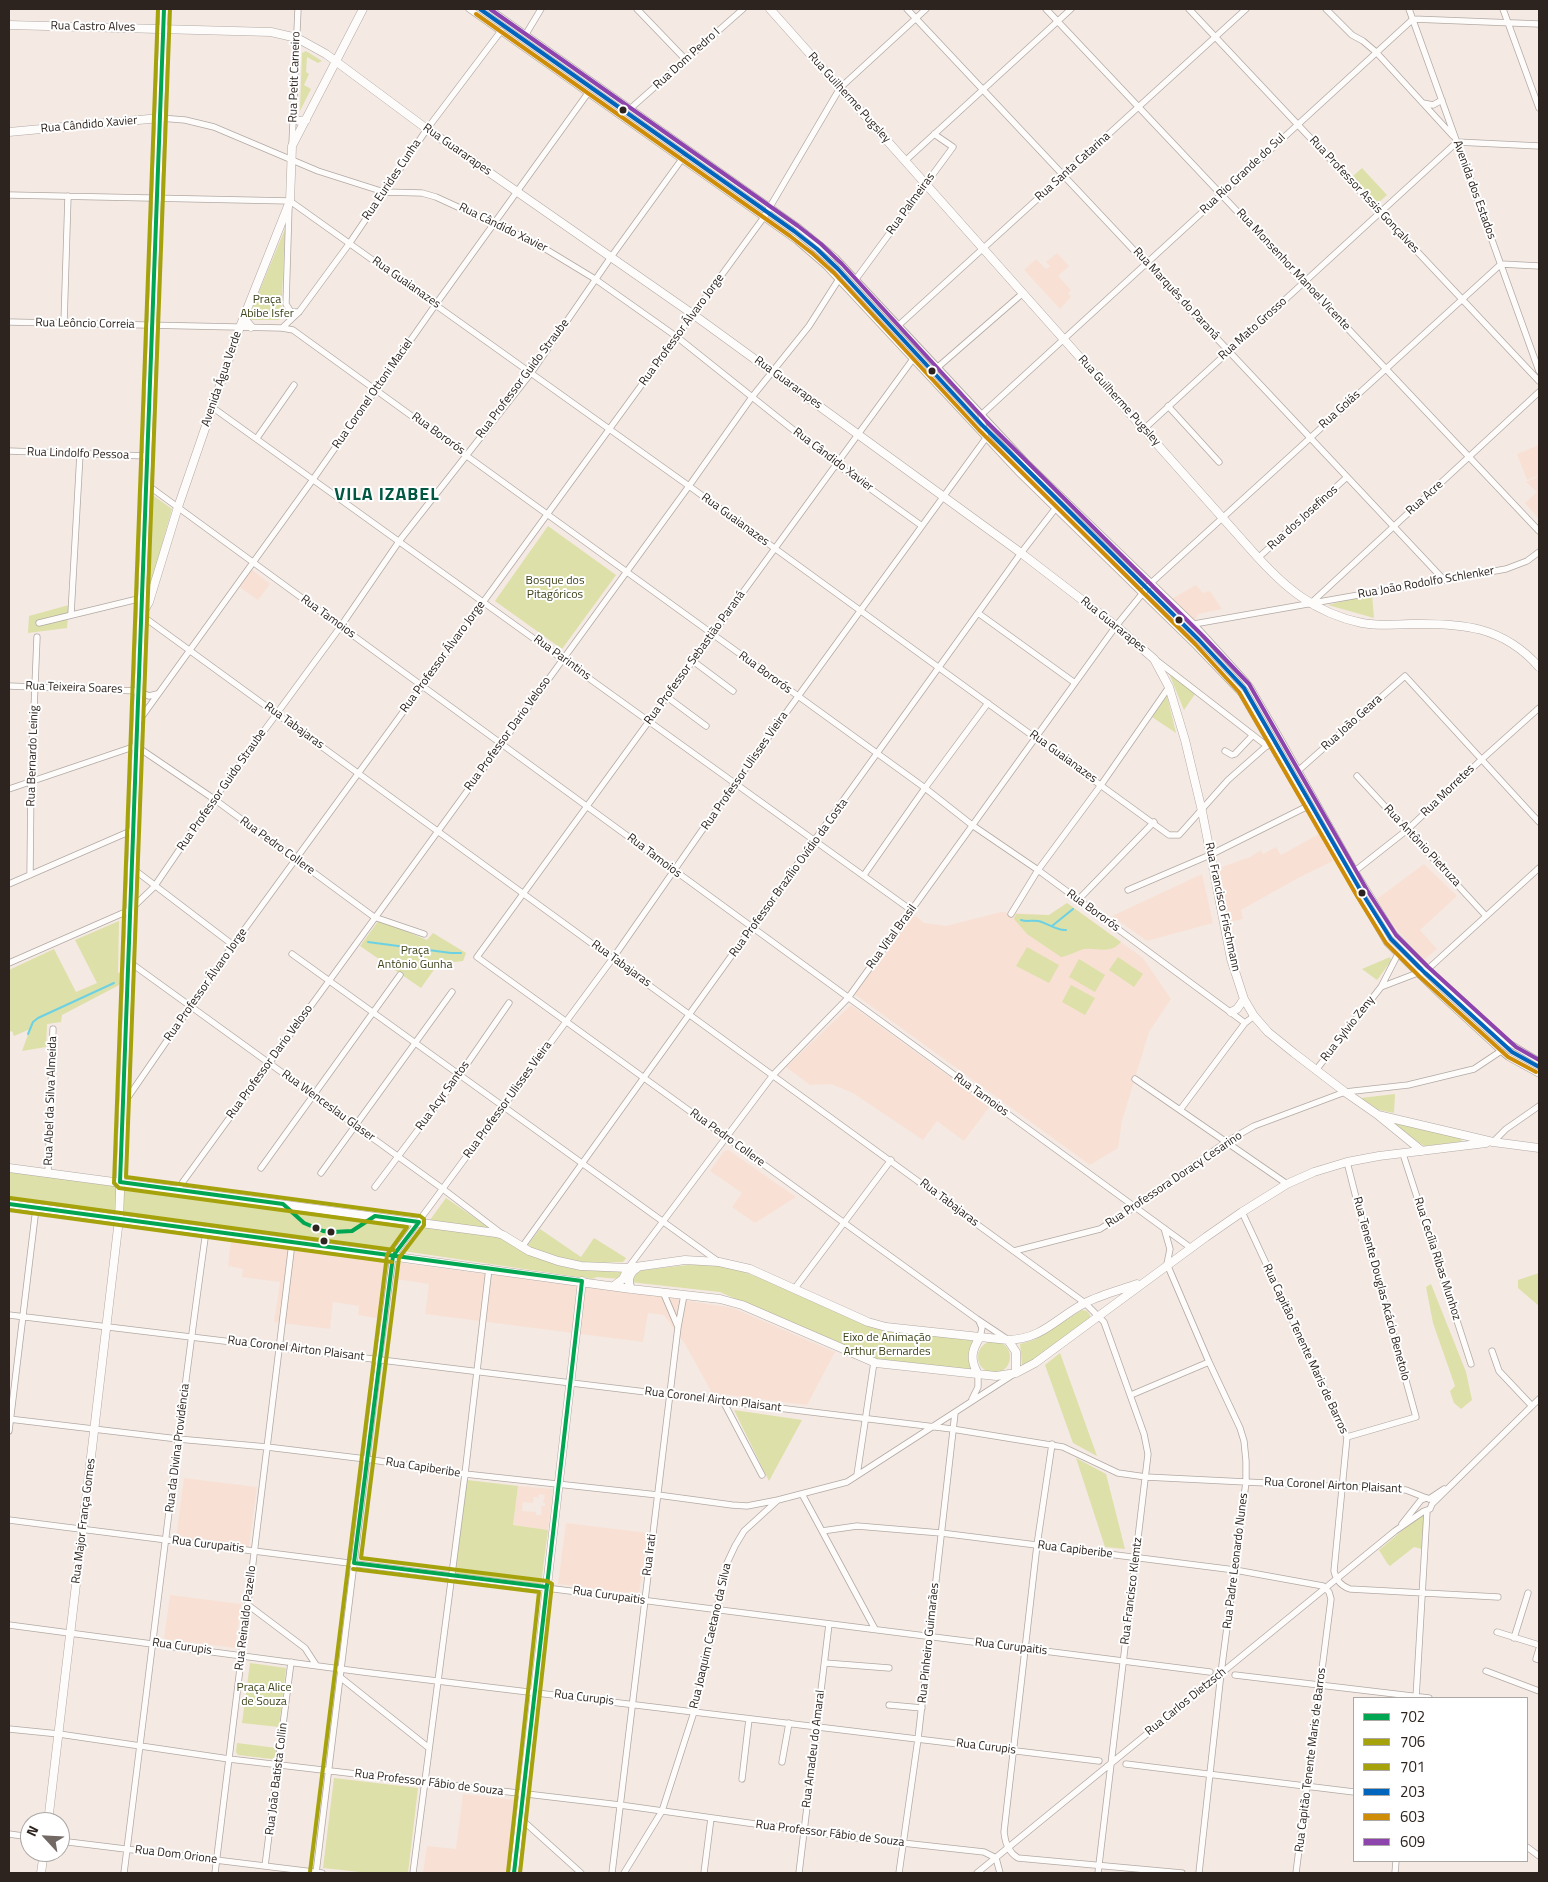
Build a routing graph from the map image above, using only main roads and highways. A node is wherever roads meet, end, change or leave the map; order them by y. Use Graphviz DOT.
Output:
graph roads {
  1 [pos="164,9"];
  2 [pos="363,9"];
  3 [pos="770,9"];
  4 [pos="9,25"];
  5 [pos="163,29"];
  6 [pos="296,38"];
  7 [pos="336,61"];
  8 [pos="160,118"];
  9 [pos="293,118"];
  10 [pos="306,120"];
  11 [pos="9,132"];
  12 [pos="246,312"];
  13 [pos="251,327"];
  14 [pos="152,595"];
  15 [pos="142,598"];
  16 [pos="141,615"];
  17 [pos="1154,659"];
  18 [pos="1539,667"];
  19 [pos="1244,999"];
  20 [pos="1231,1012"];
  21 [pos="1378,1115"];
  22 [pos="1493,1142"];
  23 [pos="1539,1148"];
  24 [pos="1422,1151"];
  25 [pos="9,1168"];
  26 [pos="120,1182"];
  27 [pos="9,1204"];
  28 [pos="118,1219"];
  29 [pos="628,1268"];
  30 [pos="637,1268"];
  31 [pos="582,1281"];
  32 [pos="1146,1281"];
  33 [pos="615,1286"];
  34 [pos="631,1289"];
  35 [pos="980,1337"];
  36 [pos="1008,1340"];
  37 [pos="1016,1373"];
  38 [pos="978,1374"];
  39 [pos="49,1812"];
  40 [pos="514,1873"];
  1 -- 5 [label="main road, Rua Major França Gomes"];
  2 -- 7 [label="main road, Avenida Água Verde"];
  3 -- 18 [label="main road, Rua Guilherme Pugsley"];
  4 -- 5 [label="main road, Rua Castro Alves"];
  5 -- 6 [label="main road, Rua Castro Alves"];
  5 -- 8 [label="main road, Rua Major França Gomes"];
  6 -- 7 [label="main road, Rua Guararapes"];
  7 -- 10 [label="main road, Avenida Água Verde"];
  7 -- 17 [label="main road, Rua Guararapes"];
  8 -- 11 [label="main road, Rua Cândido Xavier"];
  8 -- 15 [label="main road, Rua Major França Gomes"];
  9 -- 10 [label="main road"];
  10 -- 12 [label="main road, Avenida Água Verde"];
  12 -- 13 [label="main road"];
  12 -- 14 [label="main road, Avenida Água Verde"];
  14 -- 15 [label="main road"];
  14 -- 16 [label="main road, Avenida Água Verde"];
  15 -- 16 [label="main road, Rua Major França Gomes"];
  16 -- 26 [label="main road, Rua Major França Gomes"];
  17 -- 19 [label="main road, Rua Francisco Frischmann"];
  19 -- 20 [label="main road"];
  19 -- 21 [label="main road, Rua Francisco Frischmann"];
  21 -- 22 [label="main road, Rua Francisco Frischmann"];
  21 -- 24 [label="main road"];
  22 -- 23 [label="main road, Rua Francisco Frischmann"];
  22 -- 24 [label="main road"];
  24 -- 32 [label="main road"];
  25 -- 26 [label="main road"];
  26 -- 28 [label="main road, Rua Major França Gomes"];
  26 -- 29 [label="main road"];
  27 -- 28 [label="main road"];
  28 -- 31 [label="main road"];
  28 -- 39 [label="main road, Rua Major França Gomes"];
  29 -- 30 [label="main road"];
  29 -- 33 [label="main road"];
  30 -- 34 [label="main road"];
  30 -- 35 [label="main road"];
  31 -- 33 [label="main road"];
  31 -- 40 [label="main road"];
  32 -- 36 [label="main road"];
  32 -- 37 [label="main road"];
  33 -- 34 [label="main road"];
  34 -- 38 [label="main road"];
  35 -- 36 [label="main road"];
  35 -- 38 [label="main road"];
  36 -- 37 [label="main road"];
  37 -- 38 [label="main road"];
}
